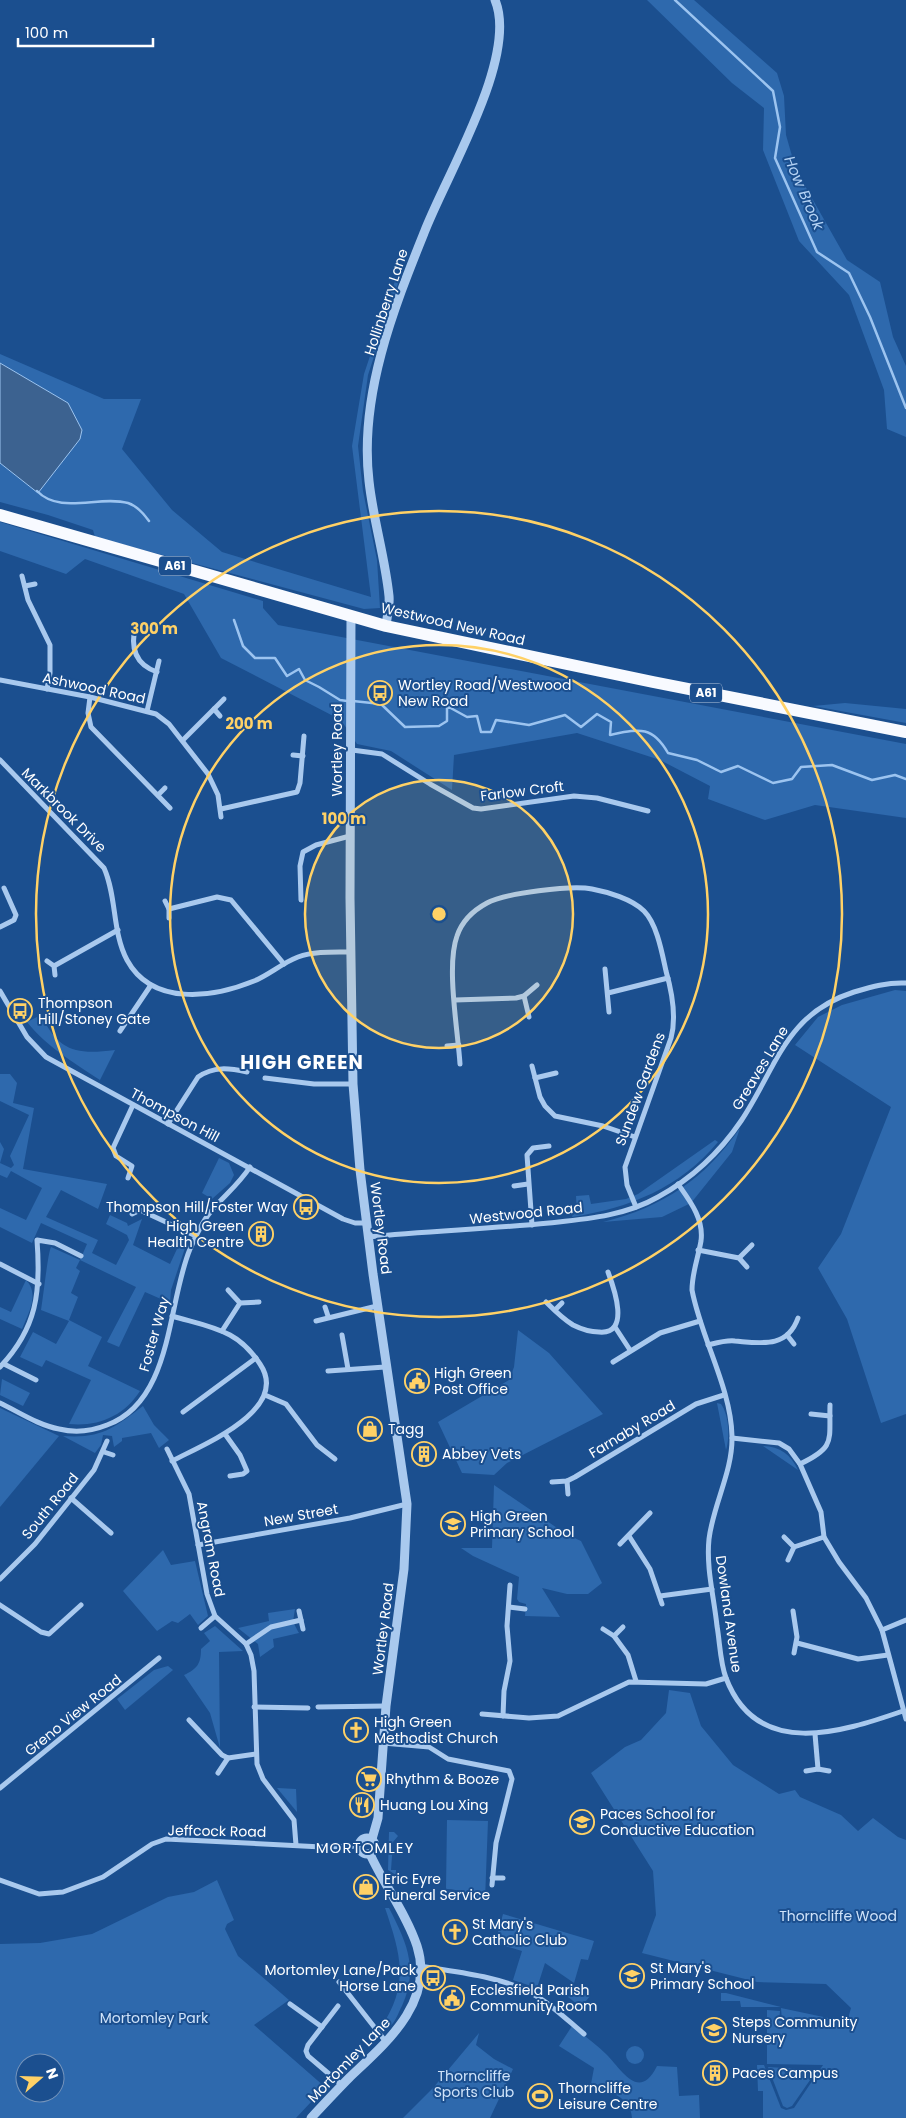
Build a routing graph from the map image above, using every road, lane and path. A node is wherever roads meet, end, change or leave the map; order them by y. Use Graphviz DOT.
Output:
graph roads {
  1 [pos="495,0"];
  2 [pos="0,515"];
  3 [pos="22,576"];
  4 [pos="35,584"];
  5 [pos="25,586"];
  6 [pos="351,616"];
  7 [pos="136,624"];
  8 [pos="386,626"];
  9 [pos="159,661"];
  10 [pos="157,672"];
  11 [pos="0,680"];
  12 [pos="47,689"];
  13 [pos="90,697"];
  14 [pos="224,699"];
  15 [pos="214,709"];
  16 [pos="148,711"];
  17 [pos="220,716"];
  18 [pos="906,732"];
  19 [pos="304,736"];
  20 [pos="183,740"];
  21 [pos="352,750"];
  22 [pos="293,755"];
  23 [pos="303,756"];
  24 [pos="0,760"];
  25 [pos="165,788"];
  26 [pos="158,795"];
  27 [pos="170,808"];
  28 [pos="221,809"];
  29 [pos="648,811"];
  30 [pos="221,817"];
  31 [pos="350,836"];
  32 [pos="4,888"];
  33 [pos="301,900"];
  34 [pos="165,901"];
  35 [pos="169,909"];
  36 [pos="169,918"];
  37 [pos="0,927"];
  38 [pos="118,930"];
  39 [pos="351,952"];
  40 [pos="47,961"];
  41 [pos="284,964"];
  42 [pos="54,966"];
  43 [pos="605,969"];
  44 [pos="55,975"];
  45 [pos="668,978"];
  46 [pos="906,983"];
  47 [pos="151,986"];
  48 [pos="536,986"];
  49 [pos="0,991"];
  50 [pos="608,993"];
  51 [pos="524,996"];
  52 [pos="455,1000"];
  53 [pos="609,1012"];
  54 [pos="529,1017"];
  55 [pos="120,1031"];
  56 [pos="459,1045"];
  57 [pos="446,1046"];
  58 [pos="460,1064"];
  59 [pos="532,1066"];
  60 [pos="246,1072"];
  61 [pos="556,1073"];
  62 [pos="265,1078"];
  63 [pos="535,1078"];
  64 [pos="353,1084"];
  65 [pos="133,1105"];
  66 [pos="168,1124"];
  67 [pos="635,1137"];
  68 [pos="549,1146"];
  69 [pos="250,1167"];
  70 [pos="128,1178"];
  71 [pos="528,1184"];
  72 [pos="678,1184"];
  73 [pos="514,1186"];
  74 [pos="636,1207"];
  75 [pos="132,1214"];
  76 [pos="367,1223"];
  77 [pos="532,1225"];
  78 [pos="196,1236"];
  79 [pos="368,1237"];
  80 [pos="752,1245"];
  81 [pos="698,1250"];
  82 [pos="81,1256"];
  83 [pos="739,1258"];
  84 [pos="0,1264"];
  85 [pos="747,1267"];
  86 [pos="608,1272"];
  87 [pos="38,1284"];
  88 [pos="228,1290"];
  89 [pos="259,1302"];
  90 [pos="546,1302"];
  91 [pos="240,1303"];
  92 [pos="562,1303"];
  93 [pos="377,1306"];
  94 [pos="325,1307"];
  95 [pos="555,1310"];
  96 [pos="172,1316"];
  97 [pos="328,1316"];
  98 [pos="798,1318"];
  99 [pos="316,1321"];
  100 [pos="700,1321"];
  101 [pos="615,1327"];
  102 [pos="222,1331"];
  103 [pos="342,1335"];
  104 [pos="786,1335"];
  105 [pos="794,1344"];
  106 [pos="708,1345"];
  107 [pos="630,1350"];
  108 [pos="256,1358"];
  109 [pos="613,1362"];
  110 [pos="2,1366"];
  111 [pos="385,1367"];
  112 [pos="348,1370"];
  113 [pos="328,1371"];
  114 [pos="36,1380"];
  115 [pos="264,1395"];
  116 [pos="724,1395"];
  117 [pos="0,1403"];
  118 [pos="830,1404"];
  119 [pos="182,1412"];
  120 [pos="812,1414"];
  121 [pos="830,1416"];
  122 [pos="225,1434"];
  123 [pos="732,1438"];
  124 [pos="107,1441"];
  125 [pos="166,1449"];
  126 [pos="104,1452"];
  127 [pos="113,1455"];
  128 [pos="335,1459"];
  129 [pos="172,1461"];
  130 [pos="800,1464"];
  131 [pos="230,1476"];
  132 [pos="567,1481"];
  133 [pos="552,1482"];
  134 [pos="568,1494"];
  135 [pos="71,1498"];
  136 [pos="407,1504"];
  137 [pos="650,1513"];
  138 [pos="112,1533"];
  139 [pos="629,1536"];
  140 [pos="784,1537"];
  141 [pos="824,1538"];
  142 [pos="620,1544"];
  143 [pos="198,1545"];
  144 [pos="794,1547"];
  145 [pos="788,1560"];
  146 [pos="0,1579"];
  147 [pos="510,1585"];
  148 [pos="712,1588"];
  149 [pos="660,1596"];
  150 [pos="662,1604"];
  151 [pos="0,1605"];
  152 [pos="81,1605"];
  153 [pos="509,1607"];
  154 [pos="525,1609"];
  155 [pos="299,1611"];
  156 [pos="793,1611"];
  157 [pos="215,1616"];
  158 [pos="301,1620"];
  159 [pos="906,1620"];
  160 [pos="623,1627"];
  161 [pos="201,1628"];
  162 [pos="603,1628"];
  163 [pos="303,1629"];
  164 [pos="882,1630"];
  165 [pos="614,1636"];
  166 [pos="246,1644"];
  167 [pos="797,1644"];
  168 [pos="794,1653"];
  169 [pos="888,1656"];
  170 [pos="159,1658"];
  171 [pos="726,1678"];
  172 [pos="636,1681"];
  173 [pos="386,1706"];
  174 [pos="254,1707"];
  175 [pos="318,1707"];
  176 [pos="308,1708"];
  177 [pos="903,1711"];
  178 [pos="482,1714"];
  179 [pos="503,1716"];
  180 [pos="906,1719"];
  181 [pos="189,1720"];
  182 [pos="814,1734"];
  183 [pos="383,1743"];
  184 [pos="256,1754"];
  185 [pos="228,1758"];
  186 [pos="818,1769"];
  187 [pos="806,1771"];
  188 [pos="829,1771"];
  189 [pos="218,1774"];
  190 [pos="0,1788"];
  191 [pos="372,1839"];
  192 [pos="296,1845"];
  193 [pos="359,1846"];
  194 [pos="370,1854"];
  195 [pos="492,1878"];
  196 [pos="504,1878"];
  197 [pos="0,1880"];
  198 [pos="492,1885"];
  199 [pos="420,1966"];
  200 [pos="339,1982"];
  201 [pos="290,2004"];
  202 [pos="338,2006"];
  203 [pos="322,2027"];
  204 [pos="584,2034"];
  205 [pos="386,2042"];
  206 [pos="342,2084"];
  207 [pos="311,2118"];
  1 -- 8 [label="street, Hollinberry Lane"];
  2 -- 6 [label="highway, Westwood New Road / A61"];
  3 -- 5 [label="street"];
  4 -- 5 [label="street"];
  5 -- 12 [label="street"];
  6 -- 8 [label="highway, Westwood New Road / A61"];
  6 -- 21 [label="street, Wortley Road"];
  7 -- 10 [label="street"];
  8 -- 18 [label="highway, Westwood New Road / A61"];
  9 -- 10 [label="street"];
  10 -- 16 [label="street"];
  11 -- 12 [label="street, Ashwood Road"];
  12 -- 13 [label="street, Ashwood Road"];
  13 -- 16 [label="street, Ashwood Road"];
  13 -- 26 [label="street"];
  14 -- 15 [label="street"];
  15 -- 17 [label="street"];
  15 -- 20 [label="street"];
  16 -- 20 [label="street, Ashwood Road"];
  19 -- 23 [label="street"];
  20 -- 28 [label="street, Ashwood Road"];
  21 -- 29 [label="street, Farlow Croft"];
  21 -- 31 [label="street, Wortley Road"];
  22 -- 23 [label="street"];
  23 -- 28 [label="street"];
  24 -- 38 [label="street, Markbrook Drive"];
  25 -- 26 [label="street"];
  26 -- 27 [label="street"];
  28 -- 30 [label="street, Ashwood Road"];
  31 -- 33 [label="street"];
  31 -- 39 [label="street, Wortley Road"];
  32 -- 37 [label="street"];
  34 -- 35 [label="street"];
  35 -- 36 [label="street"];
  35 -- 41 [label="street"];
  38 -- 42 [label="street"];
  38 -- 47 [label="street, Markbrook Drive"];
  39 -- 41 [label="street, Markbrook Drive"];
  39 -- 64 [label="street, Wortley Road"];
  40 -- 42 [label="street"];
  41 -- 47 [label="street, Markbrook Drive"];
  42 -- 44 [label="street"];
  43 -- 50 [label="street"];
  45 -- 50 [label="street"];
  45 -- 52 [label="street, Sundew Gardens"];
  45 -- 67 [label="street, Sundew Gardens"];
  46 -- 72 [label="street, Greaves Lane"];
  47 -- 55 [label="street"];
  48 -- 51 [label="street"];
  49 -- 65 [label="street, Thompson Hill"];
  50 -- 53 [label="street"];
  51 -- 52 [label="street"];
  51 -- 54 [label="street"];
  52 -- 56 [label="street, Sundew Gardens"];
  56 -- 57 [label="street"];
  56 -- 58 [label="street, Sundew Gardens"];
  59 -- 63 [label="street"];
  60 -- 66 [label="street"];
  61 -- 63 [label="street"];
  62 -- 64 [label="street"];
  63 -- 67 [label="street"];
  64 -- 76 [label="street, Wortley Road"];
  65 -- 66 [label="street, Thompson Hill"];
  65 -- 70 [label="street"];
  66 -- 69 [label="street, Thompson Hill"];
  67 -- 74 [label="street, Sundew Gardens"];
  68 -- 71 [label="street"];
  69 -- 76 [label="street, Thompson Hill"];
  69 -- 78 [label="street, Foster Way"];
  71 -- 73 [label="street"];
  71 -- 77 [label="street"];
  72 -- 74 [label="street, Westwood Road"];
  72 -- 81 [label="street, Dowland Avenue"];
  74 -- 77 [label="street, Westwood Road"];
  75 -- 78 [label="street"];
  76 -- 79 [label="street, Wortley Road"];
  77 -- 79 [label="street, Westwood Road"];
  78 -- 96 [label="street, Foster Way"];
  79 -- 93 [label="street, Wortley Road"];
  80 -- 83 [label="street"];
  81 -- 83 [label="street"];
  81 -- 100 [label="street, Dowland Avenue"];
  82 -- 87 [label="street"];
  83 -- 85 [label="street"];
  84 -- 87 [label="street"];
  86 -- 101 [label="street"];
  87 -- 110 [label="street"];
  88 -- 91 [label="street"];
  89 -- 91 [label="street"];
  90 -- 95 [label="street"];
  91 -- 102 [label="street"];
  92 -- 95 [label="street"];
  93 -- 97 [label="street"];
  93 -- 111 [label="street, Wortley Road"];
  94 -- 97 [label="street"];
  95 -- 101 [label="street"];
  96 -- 102 [label="street"];
  96 -- 117 [label="street, Foster Way"];
  97 -- 99 [label="street"];
  98 -- 104 [label="street"];
  100 -- 106 [label="street, Dowland Avenue"];
  100 -- 107 [label="street"];
  101 -- 107 [label="street"];
  102 -- 108 [label="street"];
  103 -- 112 [label="street"];
  104 -- 105 [label="street"];
  104 -- 106 [label="street"];
  106 -- 116 [label="street, Dowland Avenue"];
  107 -- 109 [label="street"];
  108 -- 115 [label="street"];
  108 -- 119 [label="street"];
  110 -- 114 [label="street"];
  111 -- 112 [label="street"];
  111 -- 136 [label="street, Wortley Road"];
  112 -- 113 [label="street"];
  115 -- 122 [label="street"];
  115 -- 128 [label="street"];
  116 -- 123 [label="street, Dowland Avenue"];
  116 -- 132 [label="street, Farnaby Road"];
  118 -- 121 [label="street"];
  120 -- 121 [label="street"];
  121 -- 130 [label="street"];
  122 -- 129 [label="street"];
  122 -- 131 [label="street"];
  123 -- 130 [label="street"];
  123 -- 148 [label="street, Dowland Avenue"];
  124 -- 126 [label="street, South Road"];
  125 -- 129 [label="street, Angram Road"];
  126 -- 127 [label="street"];
  126 -- 135 [label="street, South Road"];
  129 -- 143 [label="street, Angram Road"];
  130 -- 141 [label="street"];
  132 -- 133 [label="street, Farnaby Road"];
  132 -- 134 [label="street"];
  135 -- 138 [label="street"];
  135 -- 146 [label="street, South Road"];
  136 -- 143 [label="street, New Street"];
  136 -- 173 [label="street, Wortley Road"];
  137 -- 139 [label="street"];
  139 -- 142 [label="street"];
  139 -- 149 [label="street"];
  140 -- 144 [label="street"];
  141 -- 144 [label="street"];
  141 -- 164 [label="street"];
  143 -- 157 [label="street, Angram Road"];
  144 -- 145 [label="street"];
  147 -- 153 [label="street"];
  148 -- 149 [label="street"];
  148 -- 171 [label="street, Dowland Avenue"];
  149 -- 150 [label="street"];
  151 -- 152 [label="street"];
  153 -- 154 [label="street"];
  153 -- 179 [label="street"];
  155 -- 158 [label="street"];
  156 -- 167 [label="street"];
  157 -- 161 [label="street"];
  157 -- 166 [label="street, Angram Road"];
  158 -- 163 [label="street"];
  158 -- 166 [label="street"];
  159 -- 164 [label="street"];
  160 -- 165 [label="street"];
  162 -- 165 [label="street"];
  164 -- 169 [label="street"];
  165 -- 172 [label="street"];
  166 -- 174 [label="street"];
  167 -- 168 [label="street"];
  167 -- 169 [label="street"];
  169 -- 177 [label="street"];
  170 -- 190 [label="street, Greno View Road"];
  171 -- 172 [label="street"];
  171 -- 182 [label="street, Dowland Avenue"];
  172 -- 179 [label="street"];
  173 -- 175 [label="street"];
  173 -- 183 [label="street, Wortley Road"];
  174 -- 176 [label="street"];
  174 -- 184 [label="street"];
  177 -- 180 [label="street"];
  177 -- 182 [label="street, Dowland Avenue"];
  178 -- 179 [label="street"];
  181 -- 185 [label="street"];
  182 -- 186 [label="street"];
  183 -- 191 [label="street, Wortley Road"];
  183 -- 195 [label="street"];
  184 -- 185 [label="street"];
  184 -- 192 [label="street"];
  185 -- 189 [label="street"];
  186 -- 187 [label="street"];
  186 -- 188 [label="street"];
  191 -- 193 [label="street"];
  191 -- 194 [label="street"];
  192 -- 193 [label="street, Jeffcock Road"];
  192 -- 197 [label="street, Jeffcock Road"];
  193 -- 194 [label="street"];
  194 -- 199 [label="street, Mortomley Lane"];
  195 -- 196 [label="street"];
  195 -- 198 [label="street"];
  199 -- 204 [label="street"];
  199 -- 205 [label="street, Mortomley Lane"];
  200 -- 205 [label="street"];
  201 -- 203 [label="street"];
  202 -- 203 [label="street"];
  203 -- 206 [label="street"];
  205 -- 206 [label="street, Mortomley Lane"];
  206 -- 207 [label="street, Mortomley Lane"];
}
